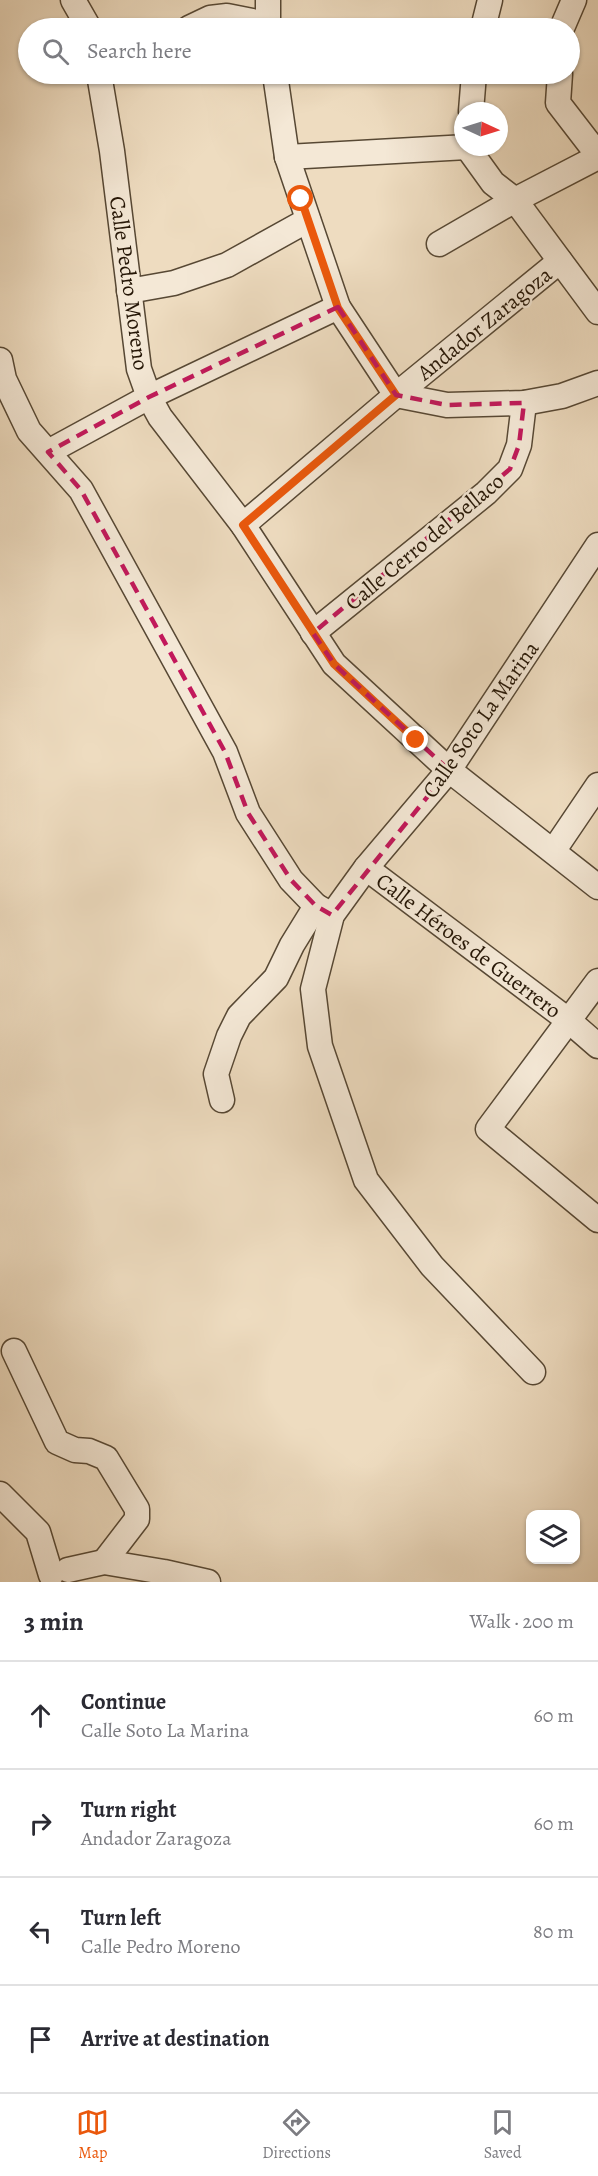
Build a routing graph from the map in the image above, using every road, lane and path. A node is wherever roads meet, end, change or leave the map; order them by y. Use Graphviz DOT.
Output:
graph roads {
  1 [pos="73,0"];
  2 [pos="268,0"];
  3 [pos="490,0"];
  4 [pos="574,0"];
  5 [pos="83,18"];
  6 [pos="210,18"];
  7 [pos="235,18"];
  8 [pos="268,18"];
  9 [pos="486,18"];
  10 [pos="566,18"];
  11 [pos="101,84"];
  12 [pos="276,84"];
  13 [pos="473,84"];
  14 [pos="559,84"];
  15 [pos="472,102"];
  16 [pos="454,148"];
  17 [pos="474,156"];
  18 [pos="598,156"];
  19 [pos="287,157"];
  20 [pos="515,200"];
  21 [pos="308,220"];
  22 [pos="439,244"];
  23 [pos="560,261"];
  24 [pos="129,291"];
  25 [pos="338,308"];
  26 [pos="598,312"];
  27 [pos="0,360"];
  28 [pos="598,383"];
  29 [pos="396,395"];
  30 [pos="149,397"];
  31 [pos="524,403"];
  32 [pos="48,452"];
  33 [pos="243,525"];
  34 [pos="598,545"];
  35 [pos="313,633"];
  36 [pos="449,770"];
  37 [pos="598,785"];
  38 [pos="554,850"];
  39 [pos="366,868"];
  40 [pos="598,887"];
  41 [pos="324,911"];
  42 [pos="598,981"];
  43 [pos="568,1020"];
  44 [pos="598,1046"];
  45 [pos="222,1100"];
  46 [pos="598,1220"];
  47 [pos="14,1351"];
  48 [pos="533,1372"];
  49 [pos="0,1494"];
  50 [pos="104,1562"];
  51 [pos="60,1577"];
  52 [pos="208,1582"];
  1 -- 5 [label="street"];
  2 -- 8 [label="street"];
  3 -- 9 [label="street"];
  4 -- 10 [label="street"];
  6 -- 7 [label="street"];
  11 -- 24 [label="street, Calle Pedro Moreno"];
  12 -- 19 [label="street"];
  13 -- 15 [label="street"];
  14 -- 18 [label="street"];
  16 -- 19 [label="street"];
  17 -- 20 [label="street"];
  18 -- 20 [label="street"];
  19 -- 21 [label="street"];
  20 -- 22 [label="street"];
  20 -- 23 [label="street"];
  21 -- 24 [label="street"];
  21 -- 25 [label="street"];
  23 -- 26 [label="street"];
  23 -- 29 [label="street, Andador Zaragoza"];
  24 -- 30 [label="street, Calle Pedro Moreno"];
  25 -- 29 [label="street"];
  25 -- 30 [label="street"];
  27 -- 32 [label="street"];
  28 -- 31 [label="street"];
  29 -- 31 [label="street"];
  29 -- 33 [label="street, Andador Zaragoza"];
  30 -- 32 [label="street"];
  30 -- 33 [label="street, Calle Pedro Moreno"];
  31 -- 35 [label="street, Calle Cerro del Bellaco"];
  32 -- 41 [label="street"];
  33 -- 35 [label="street, Calle Pedro Moreno"];
  34 -- 36 [label="street, Calle Soto La Marina"];
  35 -- 36 [label="street, Calle Pedro Moreno"];
  36 -- 38 [label="street, Calle Pedro Moreno"];
  36 -- 39 [label="street, Calle Soto La Marina"];
  37 -- 38 [label="street"];
  38 -- 40 [label="street, Calle Pedro Moreno"];
  39 -- 41 [label="street, Calle Soto La Marina"];
  39 -- 43 [label="street, Calle Héroes de Guerrero"];
  41 -- 45 [label="street, Calle Soto La Marina"];
  41 -- 48 [label="street"];
  42 -- 43 [label="street"];
  43 -- 44 [label="street, Calle Héroes de Guerrero"];
  43 -- 46 [label="street"];
  47 -- 50 [label="street"];
  49 -- 51 [label="street"];
  50 -- 51 [label="street"];
  50 -- 52 [label="street"];
}
